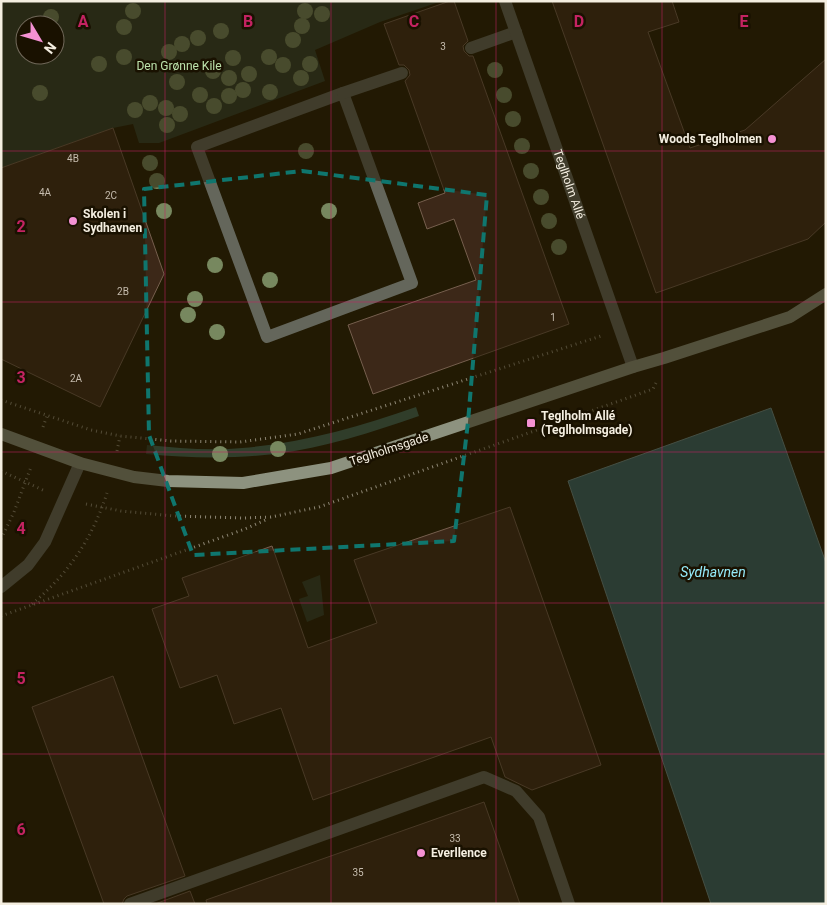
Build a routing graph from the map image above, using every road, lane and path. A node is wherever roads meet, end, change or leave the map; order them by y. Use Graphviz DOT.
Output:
graph roads {
  1 [pos="505,1"];
  2 [pos="516,32"];
  3 [pos="470,48"];
  4 [pos="402,73"];
  5 [pos="343,93"];
  6 [pos="826,294"];
  7 [pos="621,330"];
  8 [pos="633,367"];
  9 [pos="1,400"];
  10 [pos="47,416"];
  11 [pos="1,434"];
  12 [pos="120,436"];
  13 [pos="36,448"];
  14 [pos="80,464"];
  15 [pos="1,471"];
  16 [pos="114,472"];
  17 [pos="26,482"];
  18 [pos="65,499"];
  19 [pos="271,517"];
  20 [pos="1,539"];
  21 [pos="1,587"];
  22 [pos="30,606"];
  23 [pos="1,616"];
  24 [pos="130,904"];
  25 [pos="569,904"];
  1 -- 2 [label="street, Teglholm Allé"];
  2 -- 3 [label="street"];
  2 -- 7 [label="street, Teglholm Allé"];
  4 -- 5 [label="street"];
  5 -- 5 [label="street"];
  6 -- 8 [label="street, Teglholmsgade"];
  7 -- 8 [label="street, Teglholm Allé"];
  7 -- 12 [label="path"];
  8 -- 16 [label="street, Teglholmsgade"];
  9 -- 10 [label="path"];
  10 -- 12 [label="path"];
  10 -- 13 [label="path"];
  11 -- 13 [label="street, Teglholmsgade"];
  12 -- 16 [label="path"];
  13 -- 14 [label="street, Teglholmsgade"];
  13 -- 17 [label="path"];
  14 -- 16 [label="street, Teglholmsgade"];
  14 -- 18 [label="street"];
  15 -- 17 [label="path"];
  16 -- 22 [label="path"];
  17 -- 18 [label="path"];
  17 -- 20 [label="path"];
  18 -- 21 [label="street"];
  19 -- 22 [label="path"];
  22 -- 23 [label="path"];
  24 -- 25 [label="street"];
}
